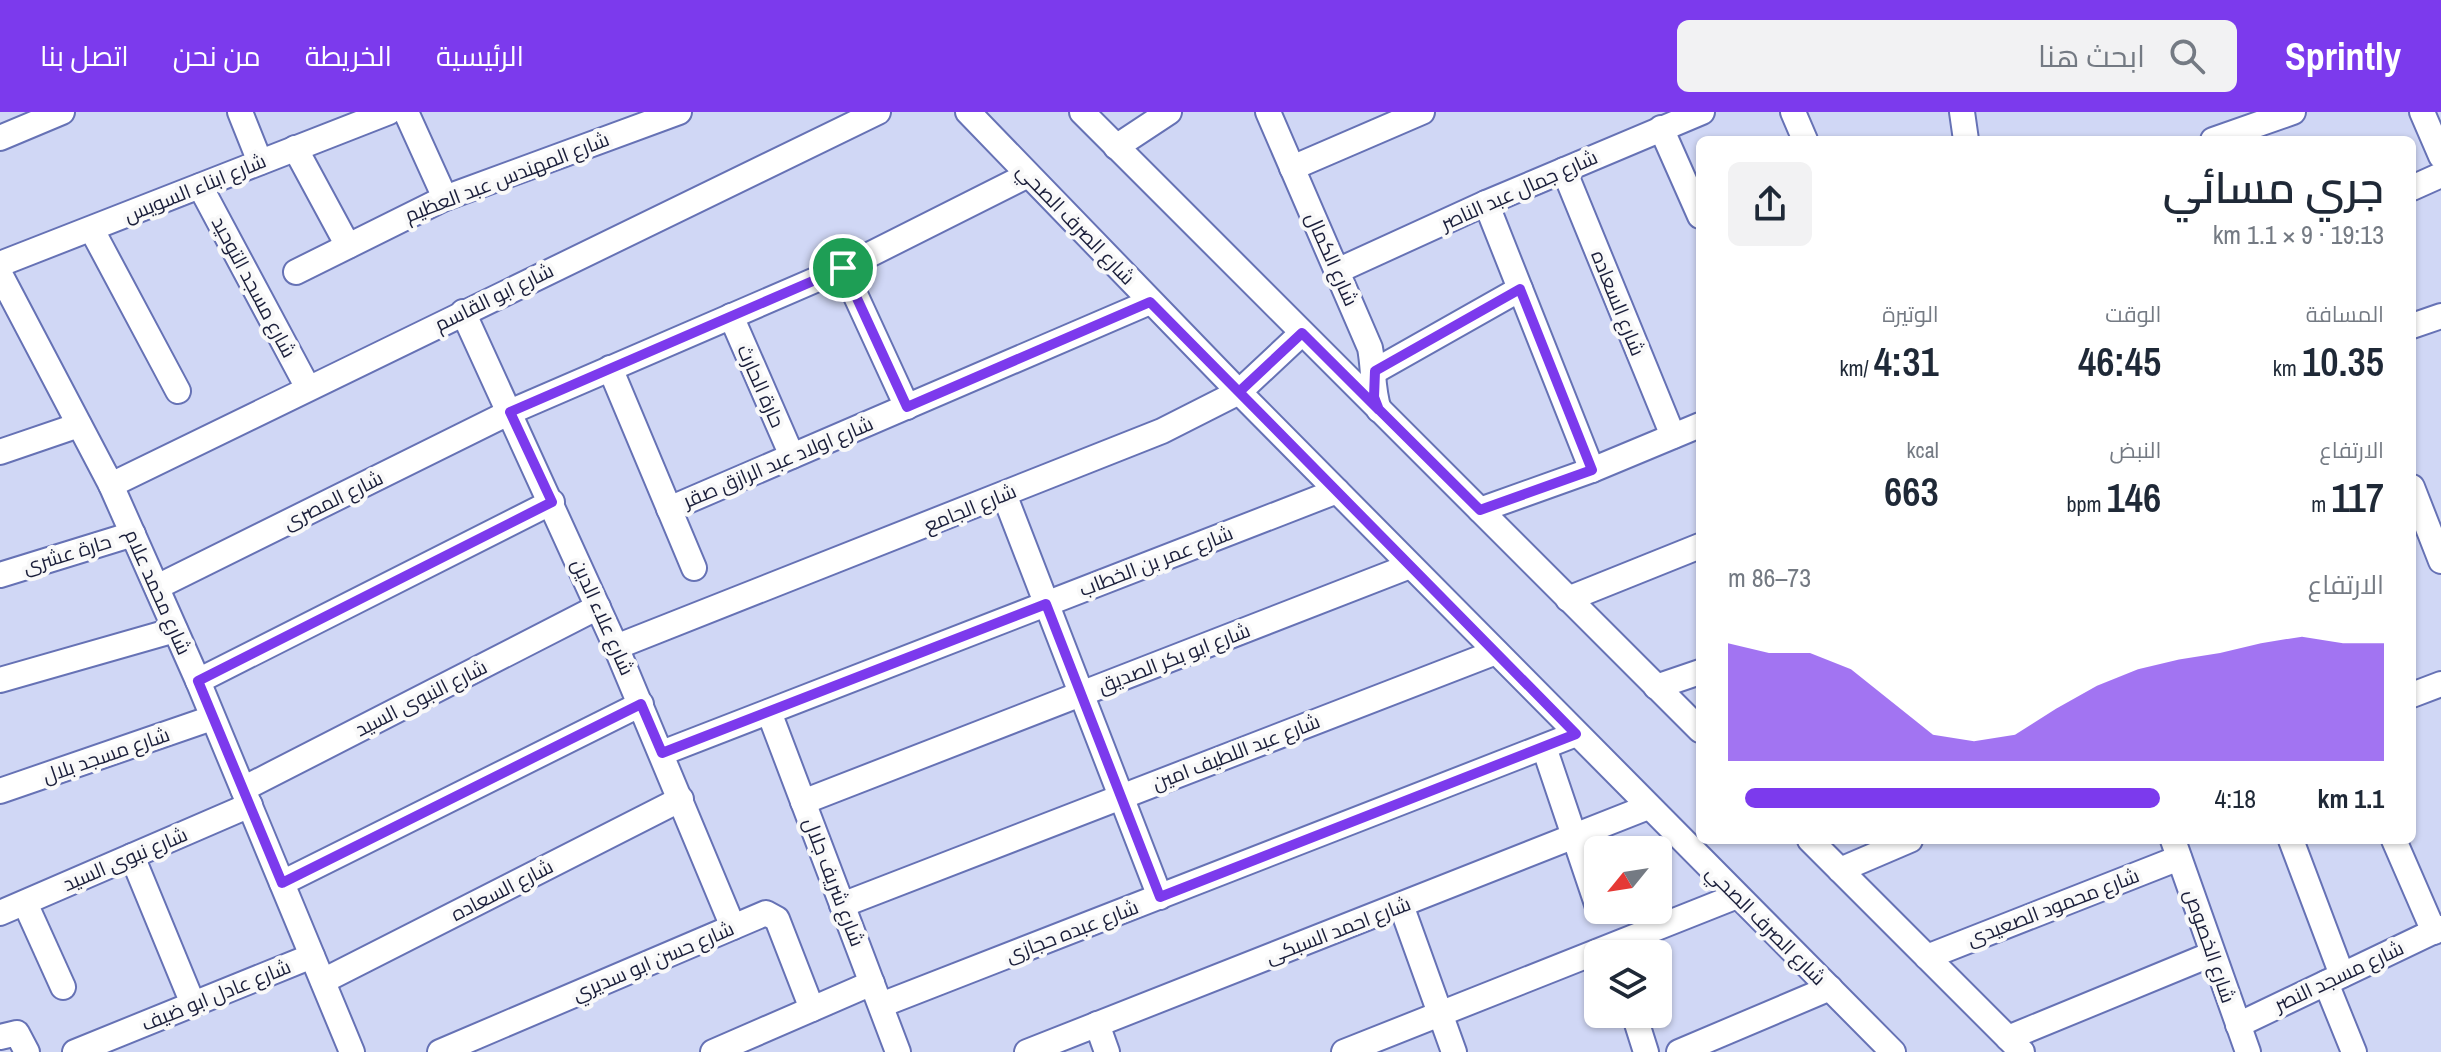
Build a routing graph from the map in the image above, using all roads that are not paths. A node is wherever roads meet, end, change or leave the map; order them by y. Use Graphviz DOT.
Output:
graph roads {
  1 [pos="62,112"];
  2 [pos="240,112"];
  3 [pos="389,112"];
  4 [pos="406,112"];
  5 [pos="679,112"];
  6 [pos="878,112"];
  7 [pos="968,112"];
  8 [pos="1082,112"];
  9 [pos="1169,112"];
  10 [pos="1268,112"];
  11 [pos="1422,112"];
  12 [pos="1702,112"];
  13 [pos="1793,112"];
  14 [pos="1962,112"];
  15 [pos="2293,112"];
  16 [pos="2422,112"];
  17 [pos="359,117"];
  18 [pos="2248,127"];
  19 [pos="1661,128"];
  20 [pos="1803,136"];
  21 [pos="1965,136"];
  22 [pos="2224,136"];
  23 [pos="0,138"];
  24 [pos="1116,147"];
  25 [pos="295,148"];
  26 [pos="2441,156"];
  27 [pos="260,162"];
  28 [pos="1292,168"];
  29 [pos="1564,170"];
  30 [pos="1028,175"];
  31 [pos="2441,175"];
  32 [pos="200,186"];
  33 [pos="2416,186"];
  34 [pos="445,198"];
  35 [pos="1486,203"];
  36 [pos="1696,207"];
  37 [pos="92,230"];
  38 [pos="348,246"];
  39 [pos="0,264"];
  40 [pos="843,268"];
  41 [pos="1337,271"];
  42 [pos="296,272"];
  43 [pos="0,274"];
  44 [pos="1520,289"];
  45 [pos="1150,302"];
  46 [pos="463,312"];
  47 [pos="731,316"];
  48 [pos="2441,316"];
  49 [pos="2416,325"];
  50 [pos="1302,333"];
  51 [pos="610,368"];
  52 [pos="1375,371"];
  53 [pos="308,388"];
  54 [pos="178,391"];
  55 [pos="1239,392"];
  56 [pos="907,407"];
  57 [pos="1379,410"];
  58 [pos="510,412"];
  59 [pos="79,425"];
  60 [pos="1696,427"];
  61 [pos="1673,436"];
  62 [pos="0,452"];
  63 [pos="792,456"];
  64 [pos="1592,470"];
  65 [pos="111,485"];
  66 [pos="1337,491"];
  67 [pos="1004,494"];
  68 [pos="2416,497"];
  69 [pos="552,502"];
  70 [pos="669,509"];
  71 [pos="1480,510"];
  72 [pos="133,534"];
  73 [pos="1696,548"];
  74 [pos="2441,561"];
  75 [pos="1410,566"];
  76 [pos="694,568"];
  77 [pos="0,575"];
  78 [pos="157,587"];
  79 [pos="1568,599"];
  80 [pos="1046,604"];
  81 [pos="598,607"];
  82 [pos="175,630"];
  83 [pos="616,647"];
  84 [pos="1496,652"];
  85 [pos="1696,673"];
  86 [pos="0,680"];
  87 [pos="198,681"];
  88 [pos="1656,687"];
  89 [pos="2440,688"];
  90 [pos="1081,694"];
  91 [pos="2416,694"];
  92 [pos="641,704"];
  93 [pos="769,712"];
  94 [pos="212,718"];
  95 [pos="1696,726"];
  96 [pos="1576,734"];
  97 [pos="1544,747"];
  98 [pos="662,753"];
  99 [pos="0,791"];
  100 [pos="1121,796"];
  101 [pos="246,797"];
  102 [pos="681,799"];
  103 [pos="803,802"];
  104 [pos="1648,807"];
  105 [pos="1575,837"];
  106 [pos="1814,844"];
  107 [pos="1901,844"];
  108 [pos="2292,844"];
  109 [pos="2396,844"];
  110 [pos="2176,849"];
  111 [pos="132,856"];
  112 [pos="1584,865"];
  113 [pos="1840,870"];
  114 [pos="282,883"];
  115 [pos="1737,896"];
  116 [pos="1160,897"];
  117 [pos="25,903"];
  118 [pos="842,905"];
  119 [pos="1401,905"];
  120 [pos="0,913"];
  121 [pos="733,927"];
  122 [pos="2438,930"];
  123 [pos="1635,940"];
  124 [pos="2212,954"];
  125 [pos="312,956"];
  126 [pos="1927,957"];
  127 [pos="1584,960"];
  128 [pos="2334,979"];
  129 [pos="323,981"];
  130 [pos="63,987"];
  131 [pos="1830,988"];
  132 [pos="876,994"];
  133 [pos="193,1004"];
  134 [pos="812,1009"];
  135 [pos="1441,1014"];
  136 [pos="1097,1024"];
  137 [pos="2238,1025"];
  138 [pos="1638,1028"];
  139 [pos="0,1037"];
  140 [pos="2015,1045"];
  141 [pos="27,1052"];
  142 [pos="75,1052"];
  143 [pos="351,1052"];
  144 [pos="440,1052"];
  145 [pos="713,1052"];
  146 [pos="898,1052"];
  147 [pos="1027,1052"];
  148 [pos="1107,1052"];
  149 [pos="1344,1052"];
  150 [pos="1454,1052"];
  151 [pos="1646,1052"];
  152 [pos="1679,1052"];
  153 [pos="1893,1052"];
  154 [pos="2248,1052"];
  155 [pos="2354,1052"];
  1 -- 23 [label="street"];
  2 -- 27 [label="street"];
  3 -- 17 [label="street, شارع ابناء السويس"];
  4 -- 34 [label="street"];
  5 -- 34 [label="street, شارع المهندس عبد العظيم"];
  6 -- 46 [label="street, شارع ابو القاسم"];
  7 -- 30 [label="street, شارع الصرف الصحي"];
  8 -- 24 [label="street"];
  9 -- 24 [label="street"];
  10 -- 28 [label="street, شارع الكمال"];
  11 -- 28 [label="street"];
  12 -- 19 [label="street, شارع جمال عبد الناصر"];
  13 -- 20 [label="street"];
  14 -- 21 [label="street"];
  15 -- 18 [label="street"];
  16 -- 26 [label="street"];
  17 -- 25 [label="street, شارع ابناء السويس"];
  18 -- 22 [label="street"];
  19 -- 29 [label="street, شارع جمال عبد الناصر"];
  19 -- 36 [label="street"];
  24 -- 50 [label="street"];
  25 -- 27 [label="street, شارع ابناء السويس"];
  25 -- 38 [label="street"];
  27 -- 32 [label="street, شارع ابناء السويس"];
  28 -- 41 [label="street, شارع الكمال"];
  29 -- 35 [label="street, شارع جمال عبد الناصر"];
  29 -- 61 [label="street, شارع السعاده"];
  30 -- 40 [label="street, شارع المصرى"];
  30 -- 45 [label="street, شارع الصرف الصحي"];
  31 -- 33 [label="street"];
  32 -- 37 [label="street, شارع ابناء السويس"];
  32 -- 53 [label="street, شارع مسجد التوحيد"];
  34 -- 38 [label="street, شارع المهندس عبد العظيم"];
  35 -- 41 [label="street, شارع جمال عبد الناصر"];
  35 -- 44 [label="street"];
  37 -- 39 [label="street, شارع ابناء السويس"];
  37 -- 54 [label="street"];
  38 -- 42 [label="street, شارع المهندس عبد العظيم"];
  40 -- 47 [label="street, شارع المصرى"];
  40 -- 56 [label="street"];
  41 -- 52 [label="street, شارع الكمال"];
  43 -- 59 [label="street, شارع محمد علام"];
  44 -- 52 [label="street"];
  44 -- 64 [label="street"];
  45 -- 55 [label="street, شارع الصرف الصحي"];
  45 -- 56 [label="street, شارع اولاد عبد الرازق صقر"];
  46 -- 53 [label="street, شارع ابو القاسم"];
  46 -- 58 [label="street, شارع علاء الدين"];
  47 -- 51 [label="street, شارع المصرى"];
  47 -- 63 [label="street, حارة الحارث"];
  48 -- 49 [label="street"];
  50 -- 55 [label="street, شارع الجامع"];
  50 -- 57 [label="street"];
  51 -- 58 [label="street, شارع المصرى"];
  51 -- 70 [label="street"];
  52 -- 57 [label="street, شارع الكمال"];
  53 -- 65 [label="street, شارع ابو القاسم"];
  55 -- 66 [label="street, شارع الصرف الصحي"];
  55 -- 67 [label="street, شارع الجامع"];
  56 -- 63 [label="street, شارع اولاد عبد الرازق صقر"];
  57 -- 71 [label="street"];
  58 -- 69 [label="street, شارع علاء الدين"];
  58 -- 78 [label="street, شارع المصرى"];
  59 -- 62 [label="street"];
  59 -- 65 [label="street, شارع محمد علام"];
  60 -- 61 [label="street"];
  61 -- 64 [label="street"];
  63 -- 70 [label="street, شارع اولاد عبد الرازق صقر"];
  64 -- 71 [label="street"];
  65 -- 72 [label="street, شارع محمد علام"];
  66 -- 75 [label="street, شارع الصرف الصحي"];
  66 -- 80 [label="street, شارع عمر بن الخطاب"];
  67 -- 80 [label="street"];
  67 -- 83 [label="street, شارع الجامع"];
  68 -- 74 [label="street"];
  69 -- 81 [label="street, شارع علاء الدين"];
  69 -- 87 [label="street"];
  70 -- 76 [label="street"];
  71 -- 79 [label="street"];
  72 -- 77 [label="street, حارة عشرى"];
  72 -- 78 [label="street, شارع محمد علام"];
  73 -- 79 [label="street"];
  75 -- 84 [label="street, شارع الصرف الصحي"];
  75 -- 90 [label="street, شارع ابو بكر الصديق"];
  78 -- 82 [label="street, شارع محمد علام"];
  79 -- 88 [label="street"];
  80 -- 90 [label="street"];
  80 -- 93 [label="street, شارع عمر بن الخطاب"];
  81 -- 83 [label="street, شارع علاء الدين"];
  81 -- 101 [label="street, شارع النبوى السيد"];
  82 -- 86 [label="street"];
  82 -- 87 [label="street, شارع محمد علام"];
  83 -- 92 [label="street, شارع علاء الدين"];
  84 -- 96 [label="street, شارع الصرف الصحي"];
  84 -- 100 [label="street, شارع عبد اللطيف امين"];
  85 -- 88 [label="street"];
  87 -- 94 [label="street, شارع محمد علام"];
  88 -- 95 [label="street"];
  89 -- 91 [label="street"];
  90 -- 100 [label="street"];
  90 -- 103 [label="street, شارع ابو بكر الصديق"];
  92 -- 98 [label="street, شارع علاء الدين"];
  92 -- 114 [label="street"];
  93 -- 98 [label="street, شارع عمر بن الخطاب"];
  93 -- 103 [label="street, شارع شريف جلال"];
  94 -- 99 [label="street, شارع مسجد بلال"];
  94 -- 101 [label="street, شارع محمد علام"];
  96 -- 97 [label="street, شارع عبده حجازى"];
  96 -- 104 [label="street, شارع الصرف الصحي"];
  97 -- 105 [label="street"];
  97 -- 116 [label="street, شارع عبده حجازى"];
  98 -- 102 [label="street, شارع علاء الدين"];
  100 -- 116 [label="street"];
  100 -- 118 [label="street, شارع عبد اللطيف امين"];
  101 -- 111 [label="street, شارع نبوى السيد"];
  101 -- 114 [label="street, شارع محمد علام"];
  102 -- 121 [label="street, شارع علاء الدين"];
  102 -- 129 [label="street, شارع السعاده"];
  103 -- 118 [label="street, شارع شريف جلال"];
  104 -- 105 [label="street, شارع احمد السبكى"];
  104 -- 115 [label="street, شارع الصرف الصحي"];
  105 -- 112 [label="street"];
  105 -- 119 [label="street, شارع احمد السبكى"];
  106 -- 113 [label="street"];
  107 -- 113 [label="street"];
  108 -- 128 [label="street"];
  109 -- 122 [label="street"];
  110 -- 124 [label="street, شارع الخصوص"];
  110 -- 126 [label="street, شارع محمود الصعيدى"];
  111 -- 117 [label="street, شارع نبوى السيد"];
  111 -- 133 [label="street"];
  113 -- 126 [label="street"];
  114 -- 125 [label="street, شارع محمد علام"];
  115 -- 123 [label="street"];
  115 -- 131 [label="street, شارع الصرف الصحي"];
  116 -- 132 [label="street, شارع عبده حجازى"];
  117 -- 120 [label="street, شارع نبوى السيد"];
  117 -- 130 [label="street"];
  118 -- 132 [label="street, شارع شريف جلال"];
  119 -- 135 [label="street"];
  119 -- 136 [label="street, شارع احمد السبكى"];
  121 -- 134 [label="street, شارع حسن ابو سديري"];
  121 -- 144 [label="street, شارع حسن ابو سديري"];
  122 -- 128 [label="street, شارع مسجد النصر"];
  124 -- 137 [label="street, شارع الخصوص"];
  124 -- 140 [label="street"];
  125 -- 129 [label="street, شارع محمد علام"];
  125 -- 133 [label="street, شارع عادل ابو ضيف"];
  126 -- 140 [label="street"];
  127 -- 135 [label="street"];
  128 -- 137 [label="street, شارع مسجد النصر"];
  128 -- 155 [label="street"];
  129 -- 143 [label="street, شارع محمد علام"];
  131 -- 152 [label="street"];
  131 -- 153 [label="street, شارع الصرف الصحي"];
  132 -- 134 [label="street, شارع عبده حجازى"];
  132 -- 146 [label="street, شارع شريف جلال"];
  133 -- 142 [label="street, شارع عادل ابو ضيف"];
  134 -- 145 [label="street, شارع عبده حجازى"];
  135 -- 149 [label="street"];
  135 -- 150 [label="street"];
  136 -- 147 [label="street, شارع احمد السبكى"];
  136 -- 148 [label="street"];
  137 -- 154 [label="street, شارع الخصوص"];
  138 -- 151 [label="street"];
  139 -- 141 [label="street"];
}
